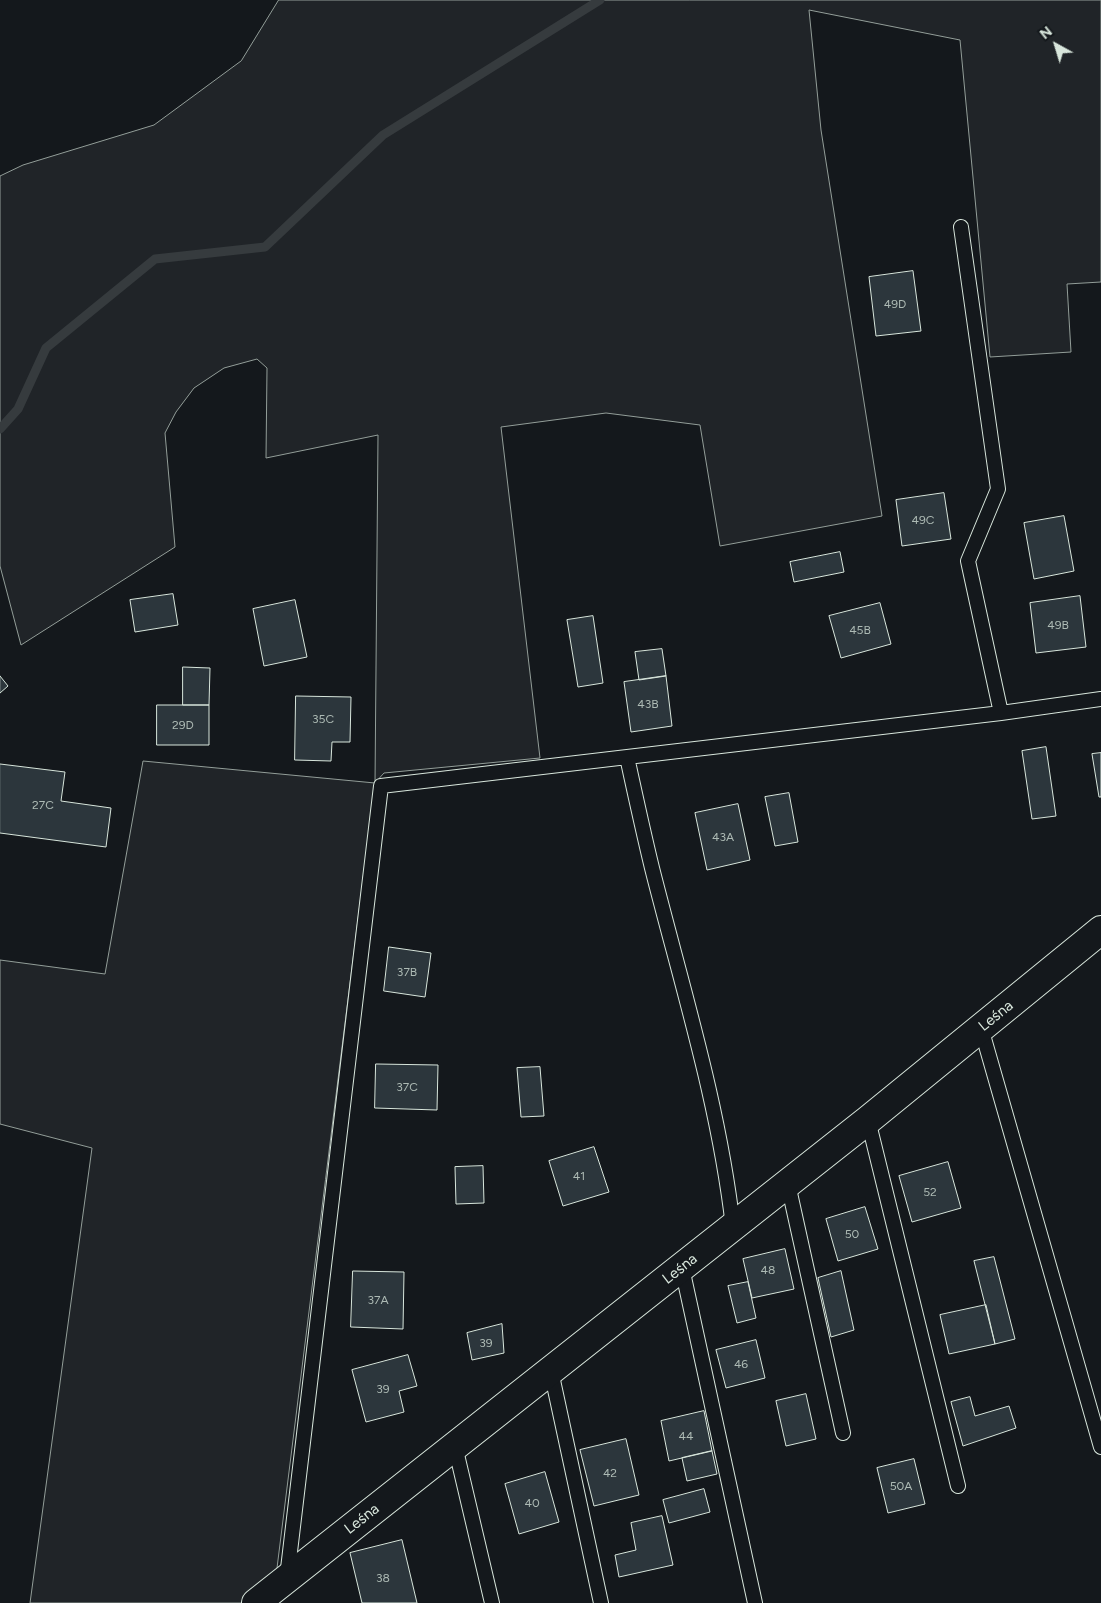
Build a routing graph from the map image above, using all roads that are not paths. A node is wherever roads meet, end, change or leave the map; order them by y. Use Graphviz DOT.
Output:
graph roads {
  1 [pos="961,227"];
  2 [pos="1101,699"];
  3 [pos="1001,713"];
  4 [pos="627,757"];
  5 [pos="1101,930"];
  6 [pos="981,1028"];
  7 [pos="868,1120"];
  8 [pos="788,1184"];
  9 [pos="733,1227"];
  10 [pos="682,1268"];
  11 [pos="551,1371"];
  12 [pos="843,1433"];
  13 [pos="455,1446"];
  14 [pos="1101,1447"];
  15 [pos="958,1486"];
  16 [pos="287,1578"];
  17 [pos="256,1603"];
  18 [pos="492,1603"];
  19 [pos="601,1603"];
  20 [pos="755,1603"];
  1 -- 3 [label="lane"];
  2 -- 3 [label="lane"];
  3 -- 4 [label="lane"];
  4 -- 9 [label="lane"];
  4 -- 16 [label="lane"];
  5 -- 6 [label="street, Leśna"];
  6 -- 7 [label="street, Leśna"];
  6 -- 14 [label="lane"];
  7 -- 8 [label="street, Leśna"];
  7 -- 15 [label="lane"];
  8 -- 9 [label="street, Leśna"];
  8 -- 12 [label="lane"];
  9 -- 10 [label="street, Leśna"];
  10 -- 11 [label="street, Leśna"];
  10 -- 20 [label="lane"];
  11 -- 13 [label="street, Leśna"];
  11 -- 19 [label="lane"];
  13 -- 16 [label="street, Leśna"];
  13 -- 18 [label="lane"];
  16 -- 17 [label="street, Leśna"];
}
